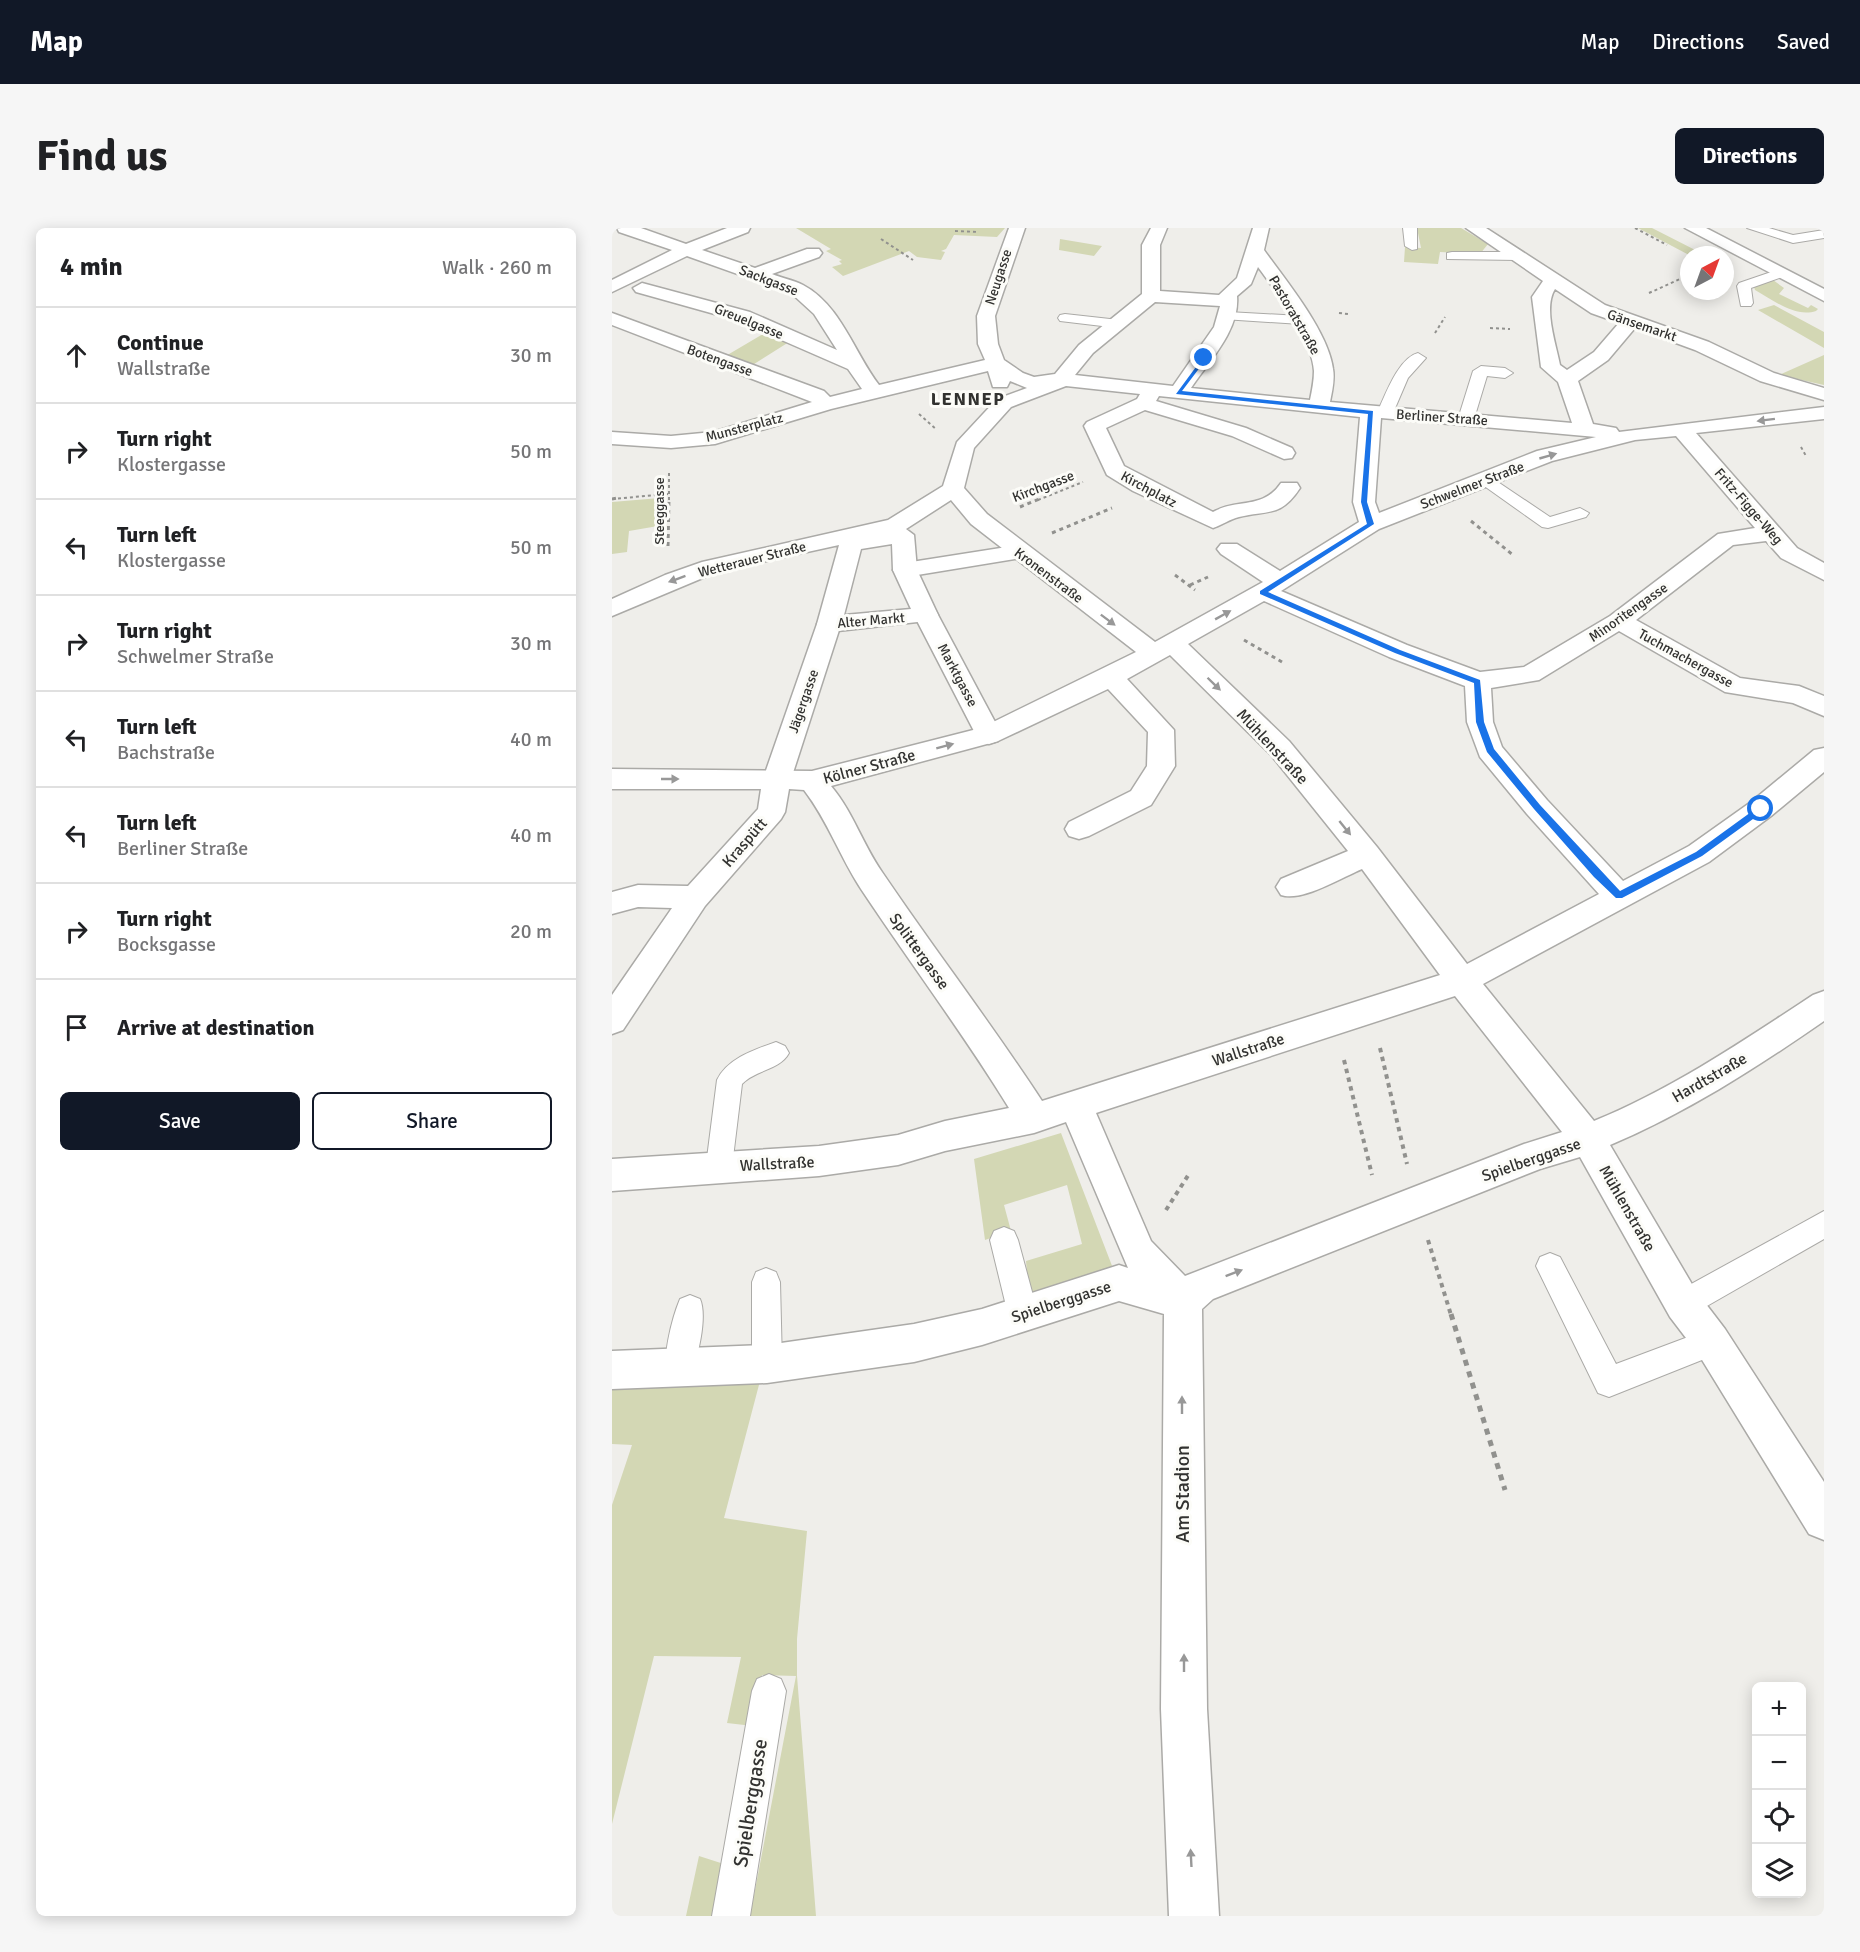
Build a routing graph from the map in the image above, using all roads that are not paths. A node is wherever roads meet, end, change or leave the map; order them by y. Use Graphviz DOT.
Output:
graph roads {
  1 [pos="626,228"];
  2 [pos="742,228"];
  3 [pos="1017,228"];
  4 [pos="1159,228"];
  5 [pos="1261,228"];
  6 [pos="1410,228"];
  7 [pos="1474,228"];
  8 [pos="1694,228"];
  9 [pos="1754,228"];
  10 [pos="1824,234"];
  11 [pos="1412,246"];
  12 [pos="686,250"];
  13 [pos="1255,250"];
  14 [pos="813,253"];
  15 [pos="1452,256"];
  16 [pos="1518,256"];
  17 [pos="1780,273"];
  18 [pos="755,274"];
  19 [pos="1245,280"];
  20 [pos="1552,281"];
  21 [pos="612,287"];
  22 [pos="642,288"];
  23 [pos="1286,289"];
  24 [pos="1151,296"];
  25 [pos="1824,296"];
  26 [pos="1746,303"];
  27 [pos="1227,308"];
  28 [pos="1065,318"];
  29 [pos="612,319"];
  30 [pos="1301,320"];
  31 [pos="1630,321"];
  32 [pos="1119,324"];
  33 [pos="1418,358"];
  34 [pos="996,363"];
  35 [pos="853,364"];
  36 [pos="1505,373"];
  37 [pos="1061,379"];
  38 [pos="1567,379"];
  39 [pos="874,392"];
  40 [pos="1178,393"];
  41 [pos="1824,394"];
  42 [pos="1149,397"];
  43 [pos="1004,403"];
  44 [pos="825,404"];
  45 [pos="1320,407"];
  46 [pos="1378,412"];
  47 [pos="1824,413"];
  48 [pos="1466,418"];
  49 [pos="1682,429"];
  50 [pos="1585,430"];
  51 [pos="1635,434"];
  52 [pos="615,448"];
  53 [pos="1284,453"];
  54 [pos="1486,479"];
  55 [pos="1289,488"];
  56 [pos="953,489"];
  57 [pos="1580,513"];
  58 [pos="1214,521"];
  59 [pos="1371,524"];
  60 [pos="883,531"];
  61 [pos="1773,533"];
  62 [pos="1016,550"];
  63 [pos="905,570"];
  64 [pos="1824,573"];
  65 [pos="1271,587"];
  66 [pos="612,608"];
  67 [pos="926,615"];
  68 [pos="1619,621"];
  69 [pos="829,624"];
  70 [pos="1162,648"];
  71 [pos="1111,677"];
  72 [pos="1478,681"];
  73 [pos="1824,707"];
  74 [pos="990,735"];
  75 [pos="1824,756"];
  76 [pos="612,779"];
  77 [pos="777,779"];
  78 [pos="812,781"];
  79 [pos="1079,829"];
  80 [pos="1367,855"];
  81 [pos="1291,886"];
  82 [pos="1619,895"];
  83 [pos="694,898"];
  84 [pos="612,903"];
  85 [pos="1462,981"];
  86 [pos="1824,1004"];
  87 [pos="612,1020"];
  88 [pos="776,1053"];
  89 [pos="1075,1103"];
  90 [pos="1034,1118"];
  91 [pos="1588,1139"];
  92 [pos="719,1166"];
  93 [pos="612,1175"];
  94 [pos="1824,1224"];
  95 [pos="1004,1240"];
  96 [pos="1550,1266"];
  97 [pos="766,1282"];
  98 [pos="1183,1301"];
  99 [pos="1683,1304"];
  100 [pos="690,1309"];
  101 [pos="1023,1314"];
  102 [pos="1712,1342"];
  103 [pos="767,1364"];
  104 [pos="679,1368"];
  105 [pos="612,1370"];
  106 [pos="1824,1519"];
  107 [pos="768,1691"];
  108 [pos="731,1916"];
  109 [pos="1194,1916"];
  1 -- 12 [label="street"];
  2 -- 12 [label="street"];
  3 -- 34 [label="street, Neugasse"];
  4 -- 24 [label="street"];
  5 -- 13 [label="street"];
  6 -- 11 [label="lane"];
  7 -- 16 [label="street, Gänsemarkt"];
  8 -- 17 [label="street"];
  9 -- 10 [label="lane"];
  12 -- 18 [label="street, Sackgasse"];
  12 -- 21 [label="street"];
  13 -- 19 [label="street"];
  13 -- 23 [label="street, Pastoratstraße"];
  14 -- 18 [label="street"];
  15 -- 16 [label="lane"];
  16 -- 20 [label="street, Gänsemarkt"];
  17 -- 25 [label="street"];
  17 -- 26 [label="lane"];
  18 -- 35 [label="street, Sackgasse"];
  19 -- 23 [label="street"];
  19 -- 27 [label="street"];
  20 -- 31 [label="street, Gänsemarkt"];
  20 -- 38 [label="street"];
  22 -- 35 [label="street, Greuelgasse"];
  23 -- 30 [label="street, Pastoratstraße"];
  24 -- 27 [label="street"];
  24 -- 32 [label="street"];
  27 -- 30 [label="lane"];
  27 -- 40 [label="street"];
  28 -- 32 [label="lane"];
  29 -- 44 [label="street, Botengasse"];
  30 -- 45 [label="street, Pastoratstraße"];
  31 -- 38 [label="street"];
  31 -- 41 [label="street, Gänsemarkt"];
  32 -- 37 [label="street"];
  33 -- 46 [label="lane"];
  34 -- 37 [label="street"];
  34 -- 39 [label="street"];
  34 -- 43 [label="street"];
  35 -- 39 [label="street, Sackgasse"];
  36 -- 48 [label="lane"];
  37 -- 42 [label="street, Berliner Straße"];
  37 -- 43 [label="street"];
  38 -- 50 [label="street"];
  39 -- 44 [label="street, Munsterplatz"];
  40 -- 42 [label="street, Berliner Straße"];
  40 -- 45 [label="street, Berliner Straße"];
  42 -- 53 [label="street"];
  42 -- 58 [label="street, Kirchplatz"];
  43 -- 56 [label="street"];
  44 -- 52 [label="street, Munsterplatz"];
  45 -- 46 [label="street, Berliner Straße"];
  46 -- 48 [label="street, Berliner Straße"];
  46 -- 59 [label="street"];
  47 -- 49 [label="street, Schwelmer Straße, one-way"];
  48 -- 50 [label="street, Berliner Straße"];
  49 -- 51 [label="street, Schwelmer Straße"];
  49 -- 61 [label="street, Fritz-Figge-Weg"];
  50 -- 51 [label="street, Berliner Straße"];
  54 -- 51 [label="street, Schwelmer Straße, one-way"];
  54 -- 57 [label="lane"];
  54 -- 59 [label="street, Schwelmer Straße"];
  55 -- 58 [label="street"];
  56 -- 60 [label="street, Alter Markt"];
  56 -- 62 [label="street, Kronenstraße"];
  58 -- 65 [label="street"];
  59 -- 65 [label="street, Schwelmer Straße"];
  60 -- 63 [label="street, Alter Markt"];
  60 -- 66 [label="street, Wetterauer Straße, one-way"];
  60 -- 69 [label="street, Alter Markt"];
  61 -- 64 [label="street, Fritz-Figge-Weg"];
  61 -- 68 [label="street, Minoritengasse"];
  62 -- 63 [label="street"];
  62 -- 70 [label="street, Kronenstraße, one-way"];
  63 -- 67 [label="street, Alter Markt"];
  70 -- 65 [label="street, Schwelmer Straße, one-way"];
  65 -- 72 [label="street"];
  67 -- 69 [label="street, Alter Markt"];
  67 -- 74 [label="street, Marktgasse"];
  68 -- 72 [label="street, Minoritengasse"];
  68 -- 73 [label="street, Tuchmachergasse"];
  69 -- 77 [label="street, Jägergasse"];
  70 -- 71 [label="street, Kölner Straße"];
  70 -- 80 [label="street, Mühlenstraße, one-way"];
  71 -- 74 [label="street, Kölner Straße"];
  71 -- 79 [label="street"];
  72 -- 82 [label="street"];
  78 -- 74 [label="street, Kölner Straße, one-way"];
  75 -- 82 [label="street, Wallstraße"];
  76 -- 77 [label="street, Kölner Straße, one-way"];
  77 -- 78 [label="street, Kölner Straße"];
  77 -- 83 [label="street, Kraspütt"];
  78 -- 90 [label="street, Splittergasse"];
  80 -- 81 [label="street"];
  80 -- 85 [label="street, Mühlenstraße"];
  82 -- 85 [label="street, Wallstraße"];
  83 -- 84 [label="street"];
  83 -- 87 [label="street, Kraspütt"];
  85 -- 89 [label="street, Wallstraße"];
  85 -- 91 [label="street, Mühlenstraße"];
  86 -- 91 [label="street, Hardtstraße"];
  88 -- 92 [label="lane"];
  89 -- 90 [label="street, Wallstraße"];
  89 -- 98 [label="street"];
  90 -- 92 [label="street, Wallstraße"];
  98 -- 91 [label="street, Spielberggasse, one-way"];
  91 -- 99 [label="street, Mühlenstraße"];
  92 -- 93 [label="street, Wallstraße"];
  94 -- 99 [label="lane"];
  95 -- 101 [label="lane"];
  96 -- 102 [label="lane"];
  97 -- 103 [label="lane"];
  98 -- 101 [label="street, Spielberggasse"];
  109 -- 98 [label="street, Am Stadion, one-way"];
  99 -- 102 [label="street, Mühlenstraße"];
  100 -- 104 [label="lane"];
  101 -- 103 [label="street, Spielberggasse"];
  102 -- 106 [label="street, Mühlenstraße"];
  103 -- 104 [label="street, Spielberggasse"];
  104 -- 105 [label="street, Spielberggasse"];
  107 -- 108 [label="lane, Spielberggasse"];
}
